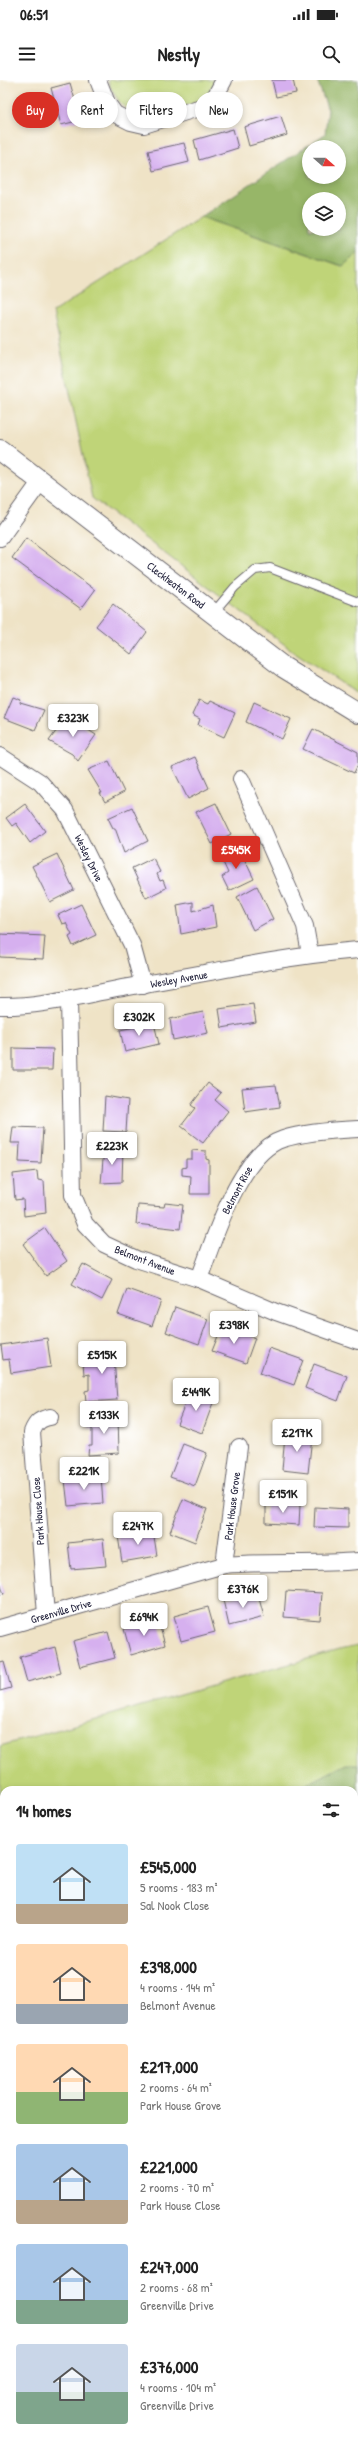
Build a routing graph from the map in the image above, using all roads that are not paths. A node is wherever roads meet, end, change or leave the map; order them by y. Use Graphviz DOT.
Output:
graph roads {
  1 [pos="98,80"];
  2 [pos="224,80"];
  3 [pos="0,450"];
  4 [pos="41,481"];
  5 [pos="0,538"];
  6 [pos="358,602"];
  7 [pos="213,613"];
  8 [pos="358,713"];
  9 [pos="0,756"];
  10 [pos="241,780"];
  11 [pos="358,950"];
  12 [pos="310,954"];
  13 [pos="143,985"];
  14 [pos="69,999"];
  15 [pos="0,1006"];
  16 [pos="358,1129"];
  17 [pos="199,1280"];
  18 [pos="358,1341"];
  19 [pos="50,1417"];
  20 [pos="239,1447"];
  21 [pos="358,1561"];
  22 [pos="224,1565"];
  23 [pos="46,1615"];
  24 [pos="0,1628"];
  1 -- 2 [label="street"];
  3 -- 4 [label="street, Cleckheaton Road"];
  4 -- 5 [label="street"];
  4 -- 7 [label="street, Cleckheaton Road"];
  6 -- 7 [label="lane"];
  7 -- 8 [label="street, Cleckheaton Road"];
  9 -- 13 [label="street, Wesley Drive"];
  10 -- 12 [label="street"];
  11 -- 12 [label="street, Wesley Avenue"];
  12 -- 13 [label="street, Wesley Avenue"];
  13 -- 14 [label="street, Wesley Avenue"];
  14 -- 15 [label="street, Wesley Avenue"];
  14 -- 17 [label="street, Belmont Avenue"];
  16 -- 17 [label="street, Belmont Rise"];
  17 -- 18 [label="street, Belmont Avenue"];
  19 -- 23 [label="street, Park House Close"];
  20 -- 22 [label="street, Park House Grove"];
  21 -- 22 [label="street, Greenville Drive"];
  22 -- 23 [label="street, Greenville Drive"];
  23 -- 24 [label="street, Greenville Drive"];
}
